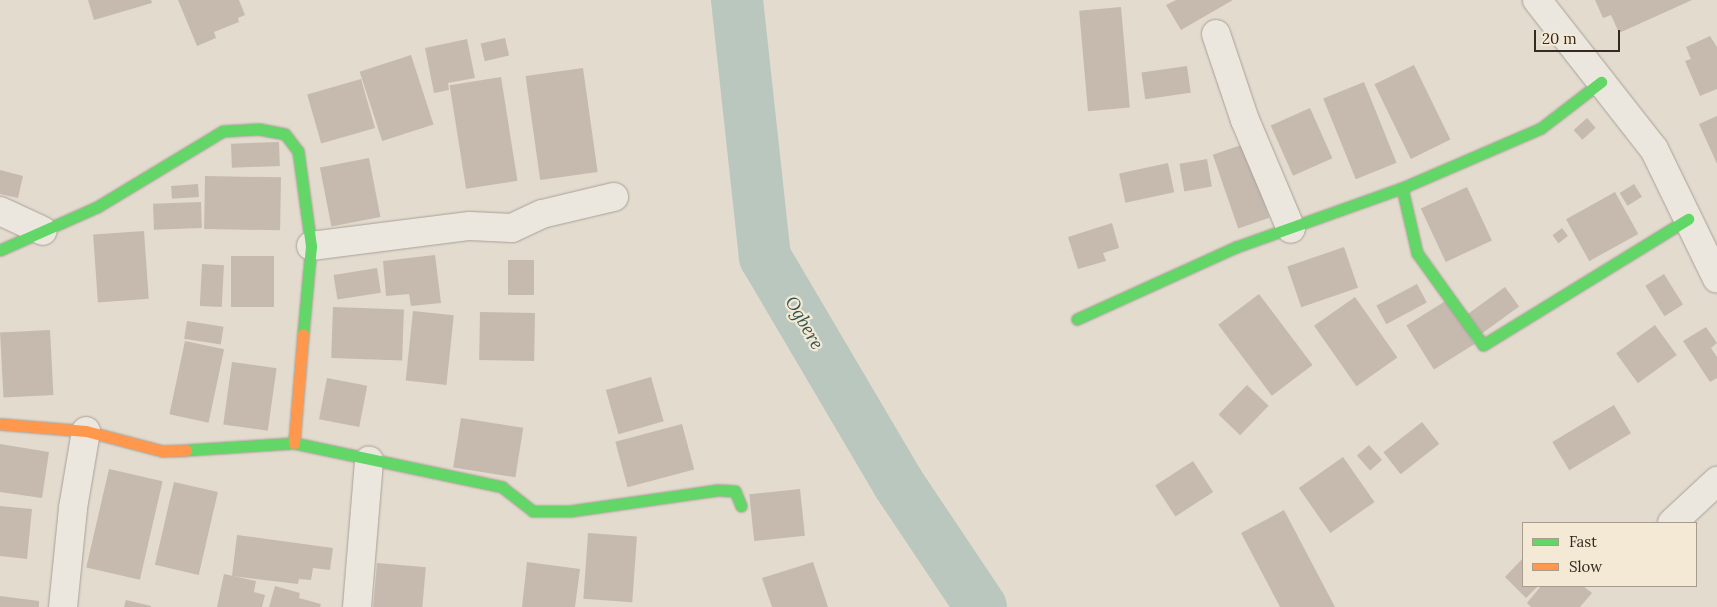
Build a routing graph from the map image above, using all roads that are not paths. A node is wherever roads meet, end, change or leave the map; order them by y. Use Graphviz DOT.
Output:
graph roads {
  1 [pos="1537,0"];
  2 [pos="1216,34"];
  3 [pos="1601,82"];
  4 [pos="1402,188"];
  5 [pos="614,197"];
  6 [pos="0,211"];
  7 [pos="1688,220"];
  8 [pos="1291,229"];
  9 [pos="43,231"];
  10 [pos="311,246"];
  11 [pos="0,250"];
  12 [pos="1711,250"];
  13 [pos="1717,279"];
  14 [pos="1077,319"];
  15 [pos="0,424"];
  16 [pos="86,431"];
  17 [pos="294,442"];
  18 [pos="370,460"];
  19 [pos="1717,481"];
  20 [pos="741,506"];
  21 [pos="1673,522"];
  22 [pos="63,607"];
  23 [pos="356,607"];
  1 -- 3 [label="street"];
  2 -- 8 [label="street"];
  3 -- 4 [label="street"];
  3 -- 7 [label="street"];
  4 -- 7 [label="street"];
  4 -- 8 [label="street"];
  5 -- 10 [label="street"];
  6 -- 9 [label="street"];
  7 -- 12 [label="street"];
  8 -- 14 [label="street"];
  9 -- 10 [label="street"];
  9 -- 11 [label="street"];
  10 -- 17 [label="street"];
  12 -- 13 [label="street"];
  15 -- 16 [label="street"];
  16 -- 17 [label="street"];
  16 -- 22 [label="street"];
  17 -- 18 [label="street"];
  18 -- 20 [label="street"];
  18 -- 23 [label="street"];
  19 -- 21 [label="street"];
}
